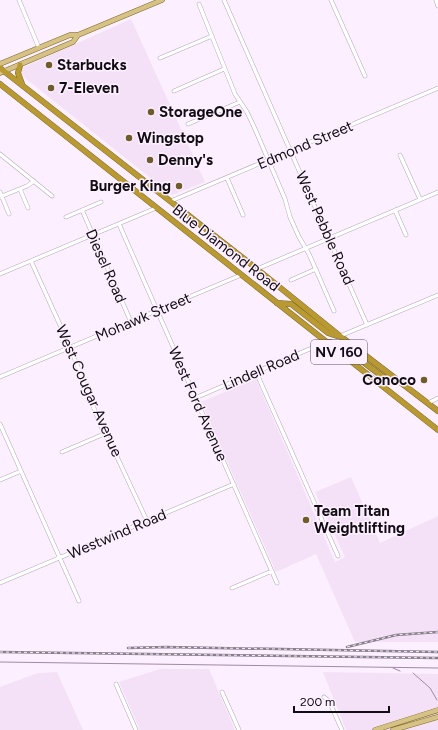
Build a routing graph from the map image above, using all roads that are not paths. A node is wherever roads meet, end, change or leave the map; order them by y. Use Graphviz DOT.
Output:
graph roads {
  1 [pos="19,0"];
  2 [pos="162,0"];
  3 [pos="224,0"];
  4 [pos="331,0"];
  5 [pos="436,0"];
  6 [pos="199,4"];
  7 [pos="438,6"];
  8 [pos="78,35"];
  9 [pos="212,36"];
  10 [pos="39,48"];
  11 [pos="160,58"];
  12 [pos="0,64"];
  13 [pos="20,65"];
  14 [pos="224,69"];
  15 [pos="1,71"];
  16 [pos="365,76"];
  17 [pos="0,84"];
  18 [pos="24,86"];
  19 [pos="438,88"];
  20 [pos="174,91"];
  21 [pos="240,102"];
  22 [pos="188,124"];
  23 [pos="291,151"];
  24 [pos="0,154"];
  25 [pos="400,155"];
  26 [pos="268,161"];
  27 [pos="228,178"];
  28 [pos="34,181"];
  29 [pos="20,189"];
  30 [pos="0,192"];
  31 [pos="438,192"];
  32 [pos="52,196"];
  33 [pos="1,197"];
  34 [pos="420,200"];
  35 [pos="101,202"];
  36 [pos="171,202"];
  37 [pos="28,208"];
  38 [pos="156,208"];
  39 [pos="82,210"];
  40 [pos="395,210"];
  41 [pos="9,214"];
  42 [pos="243,215"];
  43 [pos="66,217"];
  44 [pos="119,224"];
  45 [pos="92,235"];
  46 [pos="406,235"];
  47 [pos="329,238"];
  48 [pos="306,248"];
  49 [pos="31,261"];
  50 [pos="257,269"];
  51 [pos="316,269"];
  52 [pos="0,274"];
  53 [pos="241,275"];
  54 [pos="292,280"];
  55 [pos="438,295"];
  56 [pos="276,302"];
  57 [pos="157,310"];
  58 [pos="334,310"];
  59 [pos="131,322"];
  60 [pos="367,325"];
  61 [pos="340,336"];
  62 [pos="326,342"];
  63 [pos="70,347"];
  64 [pos="256,372"];
  65 [pos="0,377"];
  66 [pos="395,378"];
  67 [pos="195,398"];
  68 [pos="438,398"];
  69 [pos="428,403"];
  70 [pos="438,411"];
  71 [pos="0,424"];
  72 [pos="438,430"];
  73 [pos="104,434"];
  74 [pos="62,452"];
  75 [pos="21,471"];
  76 [pos="0,480"];
  77 [pos="234,484"];
  78 [pos="147,521"];
  79 [pos="338,556"];
  80 [pos="60,558"];
  81 [pos="272,571"];
  82 [pos="0,583"];
  83 [pos="277,583"];
  84 [pos="232,588"];
  85 [pos="79,601"];
  86 [pos="116,684"];
  87 [pos="222,692"];
  88 [pos="324,697"];
  89 [pos="437,711"];
  90 [pos="438,717"];
  91 [pos="136,730"];
  92 [pos="239,730"];
  93 [pos="342,730"];
  94 [pos="375,730"];
  95 [pos="393,730"];
  1 -- 10 [label="street"];
  2 -- 8 [label="main road"];
  3 -- 23 [label="street, West Pebble Road"];
  4 -- 16 [label="street"];
  5 -- 7 [label="street"];
  6 -- 9 [label="street"];
  8 -- 10 [label="main road"];
  8 -- 13 [label="main road"];
  9 -- 11 [label="street"];
  9 -- 14 [label="street"];
  10 -- 12 [label="main road"];
  13 -- 15 [label="main road"];
  13 -- 18 [label="highway"];
  14 -- 20 [label="street"];
  14 -- 21 [label="street"];
  15 -- 18 [label="highway, Blue Diamond Road / NV 160"];
  17 -- 38 [label="highway, Blue Diamond Road / NV 160"];
  18 -- 36 [label="highway, Blue Diamond Road / NV 160"];
  19 -- 23 [label="street, Edmond Street"];
  21 -- 22 [label="street"];
  21 -- 26 [label="street"];
  23 -- 26 [label="street, Edmond Street"];
  23 -- 47 [label="street, West Pebble Road"];
  24 -- 28 [label="street"];
  25 -- 34 [label="street"];
  26 -- 27 [label="street, Edmond Street"];
  26 -- 48 [label="street"];
  27 -- 36 [label="street, Edmond Street"];
  27 -- 42 [label="street"];
  28 -- 29 [label="street"];
  28 -- 32 [label="street"];
  29 -- 33 [label="street"];
  29 -- 37 [label="street"];
  30 -- 33 [label="street"];
  31 -- 34 [label="street"];
  33 -- 41 [label="street"];
  34 -- 40 [label="street"];
  35 -- 39 [label="street"];
  36 -- 50 [label="highway, Blue Diamond Road / NV 160"];
  38 -- 44 [label="street"];
  38 -- 53 [label="highway, Blue Diamond Road / NV 160"];
  39 -- 43 [label="street"];
  39 -- 45 [label="street, Diesel Road"];
  40 -- 46 [label="street"];
  40 -- 47 [label="street"];
  44 -- 45 [label="street"];
  44 -- 57 [label="street, West Ford Avenue"];
  45 -- 49 [label="street"];
  45 -- 59 [label="street, Diesel Road"];
  47 -- 48 [label="street"];
  47 -- 60 [label="street, West Pebble Road"];
  48 -- 50 [label="street"];
  48 -- 51 [label="street"];
  49 -- 52 [label="street"];
  49 -- 63 [label="street, West Cougar Avenue"];
  50 -- 61 [label="highway, Blue Diamond Road / NV 160"];
  51 -- 54 [label="street"];
  51 -- 58 [label="street"];
  53 -- 56 [label="highway, Blue Diamond Road / NV 160"];
  53 -- 57 [label="street, Mohawk Street"];
  55 -- 60 [label="street"];
  56 -- 61 [label="highway"];
  56 -- 62 [label="highway, Blue Diamond Road / NV 160"];
  57 -- 59 [label="street, Mohawk Street"];
  57 -- 67 [label="street, West Ford Avenue"];
  59 -- 63 [label="street, Mohawk Street"];
  60 -- 61 [label="street"];
  61 -- 66 [label="highway, Blue Diamond Road / NV 160"];
  62 -- 64 [label="street, Lindell Road"];
  62 -- 66 [label="highway"];
  62 -- 72 [label="highway, Blue Diamond Road / NV 160"];
  63 -- 65 [label="street, Mohawk Street"];
  63 -- 73 [label="street, West Cougar Avenue"];
  64 -- 67 [label="street, Lindell Road"];
  64 -- 79 [label="street"];
  66 -- 69 [label="highway, Blue Diamond Road / NV 160"];
  67 -- 77 [label="street, West Ford Avenue"];
  68 -- 69 [label="street"];
  69 -- 70 [label="highway, Blue Diamond Road / NV 160"];
  71 -- 75 [label="street"];
  73 -- 74 [label="street"];
  73 -- 78 [label="street, West Cougar Avenue"];
  75 -- 76 [label="street"];
  75 -- 80 [label="street"];
  77 -- 78 [label="street, Westwind Road"];
  77 -- 81 [label="street, West Ford Avenue"];
  78 -- 80 [label="street, Westwind Road"];
  80 -- 82 [label="street, Westwind Road"];
  80 -- 85 [label="street"];
  81 -- 83 [label="street, West Ford Avenue"];
  81 -- 84 [label="street"];
  86 -- 91 [label="street"];
  87 -- 92 [label="street"];
  88 -- 93 [label="street"];
  89 -- 90 [label="street"];
  89 -- 94 [label="main road"];
  90 -- 95 [label="main road"];
}
